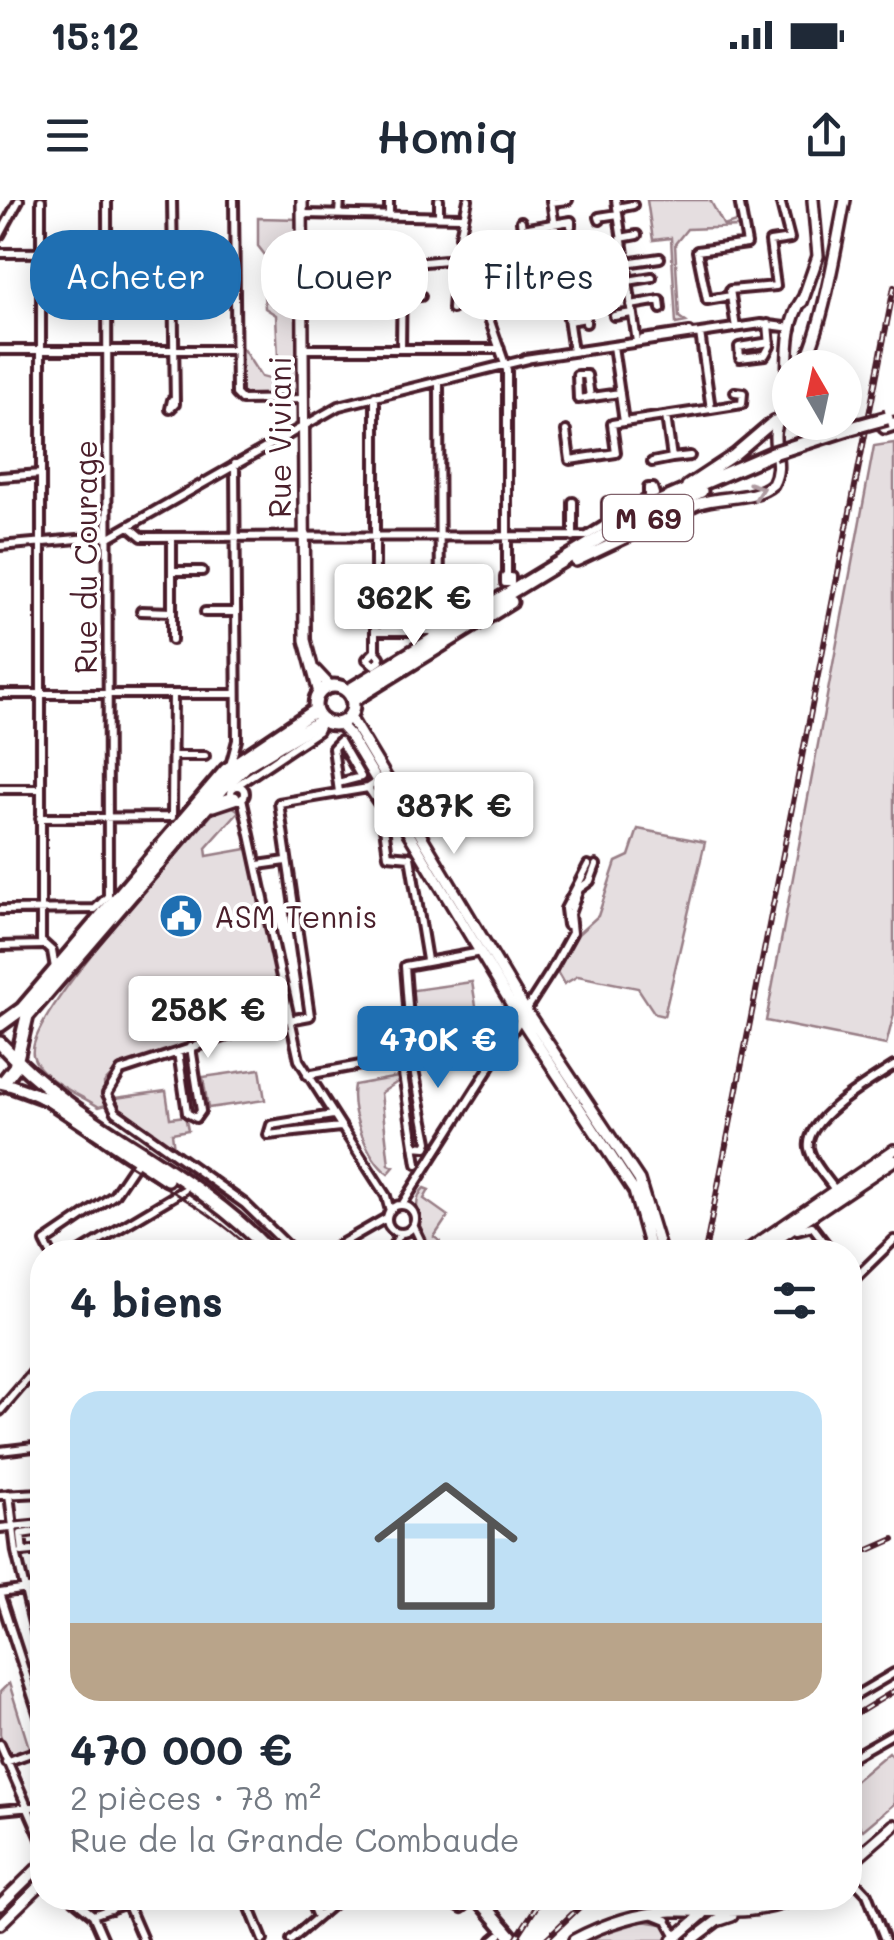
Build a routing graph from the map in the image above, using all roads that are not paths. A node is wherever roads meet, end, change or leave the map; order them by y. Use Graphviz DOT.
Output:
graph roads {
  1 [pos="19,200"];
  2 [pos="40,200"];
  3 [pos="107,200"];
  4 [pos="172,200"];
  5 [pos="234,200"];
  6 [pos="340,200"];
  7 [pos="389,200"];
  8 [pos="439,200"];
  9 [pos="468,200"];
  10 [pos="568,200"];
  11 [pos="739,200"];
  12 [pos="780,200"];
  13 [pos="811,200"];
  14 [pos="845,200"];
  15 [pos="551,201"];
  16 [pos="304,205"];
  17 [pos="632,205"];
  18 [pos="617,207"];
  19 [pos="340,214"];
  20 [pos="389,214"];
  21 [pos="439,214"];
  22 [pos="461,217"];
  23 [pos="521,220"];
  24 [pos="600,220"];
  25 [pos="554,224"];
  26 [pos="571,226"];
  27 [pos="40,230"];
  28 [pos="108,230"];
  29 [pos="172,230"];
  30 [pos="233,230"];
  31 [pos="463,230"];
  32 [pos="555,230"];
  33 [pos="0,234"];
  34 [pos="637,236"];
  35 [pos="629,239"];
  36 [pos="30,252"];
  37 [pos="0,253"];
  38 [pos="660,258"];
  39 [pos="629,262"];
  40 [pos="652,277"];
  41 [pos="629,281"];
  42 [pos="629,288"];
  43 [pos="731,296"];
  44 [pos="803,298"];
  45 [pos="822,305"];
  46 [pos="632,309"];
  47 [pos="661,309"];
  48 [pos="629,310"];
  49 [pos="40,320"];
  50 [pos="108,320"];
  51 [pos="173,320"];
  52 [pos="234,320"];
  53 [pos="401,320"];
  54 [pos="489,320"];
  55 [pos="568,321"];
  56 [pos="586,322"];
  57 [pos="768,324"];
  58 [pos="736,328"];
  59 [pos="792,328"];
  60 [pos="700,334"];
  61 [pos="638,342"];
  62 [pos="770,342"];
  63 [pos="613,346"];
  64 [pos="304,349"];
  65 [pos="400,349"];
  66 [pos="500,349"];
  67 [pos="0,350"];
  68 [pos="40,350"];
  69 [pos="108,350"];
  70 [pos="173,350"];
  71 [pos="235,350"];
  72 [pos="790,350"];
  73 [pos="810,350"];
  74 [pos="573,352"];
  75 [pos="505,365"];
  76 [pos="439,381"];
  77 [pos="735,392"];
  78 [pos="620,393"];
  79 [pos="374,396"];
  80 [pos="590,397"];
  81 [pos="304,398"];
  82 [pos="172,400"];
  83 [pos="711,409"];
  84 [pos="666,416"];
  85 [pos="891,421"];
  86 [pos="624,422"];
  87 [pos="304,424"];
  88 [pos="772,424"];
  89 [pos="566,431"];
  90 [pos="775,440"];
  91 [pos="780,454"];
  92 [pos="690,456"];
  93 [pos="672,458"];
  94 [pos="652,462"];
  95 [pos="235,464"];
  96 [pos="40,474"];
  97 [pos="0,477"];
  98 [pos="650,496"];
  99 [pos="669,497"];
  100 [pos="573,502"];
  101 [pos="606,502"];
  102 [pos="607,524"];
  103 [pos="128,526"];
  104 [pos="507,536"];
  105 [pos="108,537"];
  106 [pos="172,537"];
  107 [pos="236,537"];
  108 [pos="304,537"];
  109 [pos="375,537"];
  110 [pos="440,537"];
  111 [pos="573,537"];
  112 [pos="41,543"];
  113 [pos="0,546"];
  114 [pos="576,561"];
  115 [pos="172,571"];
  116 [pos="202,571"];
  117 [pos="507,576"];
  118 [pos="440,598"];
  119 [pos="470,599"];
  120 [pos="140,611"];
  121 [pos="172,612"];
  122 [pos="204,612"];
  123 [pos="236,612"];
  124 [pos="375,631"];
  125 [pos="172,640"];
  126 [pos="379,657"];
  127 [pos="324,690"];
  128 [pos="0,694"];
  129 [pos="40,694"];
  130 [pos="108,694"];
  131 [pos="173,694"];
  132 [pos="236,694"];
  133 [pos="350,695"];
  134 [pos="320,717"];
  135 [pos="344,721"];
  136 [pos="237,740"];
  137 [pos="265,743"];
  138 [pos="173,756"];
  139 [pos="205,756"];
  140 [pos="226,770"];
  141 [pos="378,782"];
  142 [pos="0,788"];
  143 [pos="338,788"];
  144 [pos="368,788"];
  145 [pos="41,789"];
  146 [pos="390,790"];
  147 [pos="236,795"];
  148 [pos="40,818"];
  149 [pos="108,818"];
  150 [pos="194,821"];
  151 [pos="286,861"];
  152 [pos="258,865"];
  153 [pos="592,865"];
  154 [pos="0,910"];
  155 [pos="42,910"];
  156 [pos="43,945"];
  157 [pos="0,946"];
  158 [pos="72,948"];
  159 [pos="52,951"];
  160 [pos="482,952"];
  161 [pos="427,960"];
  162 [pos="54,972"];
  163 [pos="517,996"];
  164 [pos="536,997"];
  165 [pos="524,1015"];
  166 [pos="288,1018"];
  167 [pos="3,1021"];
  168 [pos="510,1037"];
  169 [pos="19,1046"];
  170 [pos="412,1046"];
  171 [pos="0,1047"];
  172 [pos="191,1047"];
  173 [pos="178,1052"];
  174 [pos="400,1059"];
  175 [pos="412,1060"];
  176 [pos="894,1066"];
  177 [pos="307,1074"];
  178 [pos="6,1075"];
  179 [pos="37,1082"];
  180 [pos="332,1116"];
  181 [pos="340,1128"];
  182 [pos="414,1146"];
  183 [pos="426,1147"];
  184 [pos="894,1150"];
  185 [pos="436,1155"];
  186 [pos="138,1159"];
  187 [pos="894,1160"];
  188 [pos="417,1164"];
  189 [pos="184,1190"];
  190 [pos="835,1190"];
  191 [pos="413,1194"];
  192 [pos="386,1196"];
  193 [pos="400,1205"];
  194 [pos="413,1212"];
  195 [pos="389,1214"];
  196 [pos="414,1225"];
  197 [pos="401,1233"];
  198 [pos="48,1240"];
  199 [pos="99,1240"];
  200 [pos="246,1240"];
  201 [pos="256,1240"];
  202 [pos="282,1240"];
  203 [pos="347,1240"];
  204 [pos="397,1240"];
  205 [pos="413,1240"];
  206 [pos="419,1240"];
  207 [pos="648,1240"];
  208 [pos="656,1240"];
  209 [pos="762,1240"];
  210 [pos="776,1240"];
  211 [pos="780,1240"];
  212 [pos="824,1240"];
  213 [pos="894,1240"];
  214 [pos="863,1272"];
  215 [pos="30,1376"];
  216 [pos="0,1411"];
  217 [pos="30,1447"];
  218 [pos="0,1451"];
  219 [pos="30,1493"];
  220 [pos="5,1494"];
  221 [pos="0,1528"];
  222 [pos="12,1528"];
  223 [pos="30,1528"];
  224 [pos="30,1531"];
  225 [pos="30,1551"];
  226 [pos="20,1552"];
  227 [pos="30,1589"];
  228 [pos="24,1590"];
  229 [pos="0,1595"];
  230 [pos="30,1609"];
  231 [pos="30,1646"];
  232 [pos="20,1648"];
  233 [pos="894,1673"];
  234 [pos="30,1679"];
  235 [pos="862,1692"];
  236 [pos="894,1732"];
  237 [pos="0,1744"];
  238 [pos="862,1751"];
  239 [pos="30,1753"];
  240 [pos="6,1762"];
  241 [pos="30,1804"];
  242 [pos="30,1808"];
  243 [pos="0,1810"];
  244 [pos="894,1826"];
  245 [pos="862,1854"];
  246 [pos="30,1876"];
  247 [pos="862,1892"];
  248 [pos="30,1895"];
  249 [pos="0,1905"];
  250 [pos="87,1910"];
  251 [pos="108,1910"];
  252 [pos="130,1910"];
  253 [pos="251,1910"];
  254 [pos="314,1910"];
  255 [pos="325,1910"];
  256 [pos="485,1910"];
  257 [pos="755,1910"];
  258 [pos="705,1912"];
  259 [pos="744,1913"];
  260 [pos="651,1914"];
  261 [pos="93,1915"];
  262 [pos="317,1917"];
  263 [pos="0,1924"];
  264 [pos="707,1928"];
  265 [pos="676,1939"];
  266 [pos="104,1940"];
  267 [pos="142,1940"];
  268 [pos="263,1940"];
  269 [pos="291,1940"];
  270 [pos="514,1940"];
  271 [pos="574,1940"];
  272 [pos="692,1940"];
  273 [pos="885,1940"];
  1 -- 33 [label="street"];
  2 -- 27 [label="street"];
  3 -- 28 [label="street, Rue du Courage"];
  4 -- 29 [label="street"];
  5 -- 30 [label="street"];
  6 -- 19 [label="street"];
  7 -- 20 [label="street"];
  8 -- 21 [label="street"];
  9 -- 22 [label="street"];
  10 -- 15 [label="street"];
  11 -- 43 [label="street"];
  12 -- 43 [label="street"];
  13 -- 44 [label="main road"];
  14 -- 45 [label="main road"];
  15 -- 25 [label="street"];
  16 -- 19 [label="street"];
  16 -- 64 [label="main road, Rue Viviani"];
  17 -- 18 [label="street"];
  18 -- 24 [label="street"];
  19 -- 20 [label="street"];
  20 -- 21 [label="street"];
  21 -- 22 [label="street"];
  22 -- 31 [label="street"];
  23 -- 25 [label="street"];
  25 -- 26 [label="street"];
  25 -- 32 [label="street"];
  34 -- 35 [label="street"];
  36 -- 37 [label="street"];
  38 -- 39 [label="street"];
  40 -- 41 [label="street"];
  42 -- 46 [label="street"];
  43 -- 58 [label="street"];
  44 -- 45 [label="main road"];
  44 -- 59 [label="main road"];
  45 -- 73 [label="main road"];
  46 -- 47 [label="street"];
  46 -- 48 [label="street"];
  46 -- 61 [label="street"];
  49 -- 68 [label="street"];
  50 -- 69 [label="street, Rue du Courage"];
  51 -- 70 [label="street"];
  52 -- 71 [label="street"];
  53 -- 65 [label="street"];
  54 -- 66 [label="street"];
  55 -- 56 [label="street"];
  55 -- 74 [label="street"];
  57 -- 58 [label="street"];
  57 -- 59 [label="street"];
  57 -- 62 [label="street"];
  58 -- 60 [label="street"];
  59 -- 72 [label="main road"];
  60 -- 61 [label="street"];
  60 -- 83 [label="street"];
  61 -- 63 [label="street"];
  62 -- 62 [label="street"];
  63 -- 74 [label="street"];
  63 -- 78 [label="street"];
  64 -- 65 [label="street"];
  64 -- 81 [label="main road, Rue Viviani"];
  65 -- 66 [label="street"];
  66 -- 75 [label="street"];
  67 -- 68 [label="street"];
  68 -- 69 [label="street"];
  68 -- 96 [label="street"];
  69 -- 70 [label="street"];
  69 -- 105 [label="street, Rue du Courage"];
  70 -- 71 [label="street"];
  70 -- 82 [label="street"];
  71 -- 81 [label="street"];
  74 -- 75 [label="street"];
  75 -- 76 [label="street"];
  75 -- 104 [label="street"];
  76 -- 79 [label="street"];
  76 -- 110 [label="street"];
  77 -- 83 [label="street"];
  78 -- 80 [label="street"];
  78 -- 86 [label="street"];
  79 -- 87 [label="street"];
  79 -- 109 [label="street"];
  81 -- 87 [label="main road, Rue Viviani"];
  83 -- 84 [label="street"];
  84 -- 86 [label="street"];
  84 -- 93 [label="street"];
  85 -- 91 [label="main road, M 69, bridge"];
  86 -- 89 [label="street"];
  87 -- 95 [label="street"];
  87 -- 108 [label="main road, Rue Viviani"];
  88 -- 99 [label="main road"];
  114 -- 90 [label="main road, one-way"];
  91 -- 99 [label="main road, M 69"];
  91 -- 114 [label="main road, M 69"];
  92 -- 93 [label="street"];
  93 -- 94 [label="street"];
  95 -- 103 [label="street"];
  95 -- 107 [label="street"];
  96 -- 97 [label="street"];
  96 -- 112 [label="street"];
  98 -- 102 [label="street"];
  99 -- 133 [label="main road, M 69"];
  100 -- 111 [label="street"];
  101 -- 102 [label="street"];
  102 -- 111 [label="street"];
  103 -- 105 [label="street"];
  103 -- 106 [label="street"];
  104 -- 110 [label="street"];
  104 -- 111 [label="street"];
  104 -- 117 [label="street"];
  105 -- 112 [label="street"];
  105 -- 130 [label="street, Rue du Courage"];
  106 -- 107 [label="street"];
  106 -- 115 [label="street"];
  107 -- 108 [label="street"];
  107 -- 123 [label="street"];
  108 -- 109 [label="street"];
  108 -- 127 [label="main road, Rue Viviani"];
  109 -- 110 [label="street"];
  109 -- 124 [label="street"];
  110 -- 118 [label="street"];
  112 -- 113 [label="street"];
  112 -- 129 [label="street"];
  114 -- 133 [label="main road, M 69"];
  115 -- 116 [label="street"];
  115 -- 121 [label="street"];
  118 -- 119 [label="street"];
  118 -- 124 [label="street"];
  120 -- 121 [label="street"];
  121 -- 125 [label="street"];
  122 -- 123 [label="street"];
  123 -- 132 [label="street"];
  124 -- 126 [label="street"];
  127 -- 133 [label="main road"];
  127 -- 134 [label="main road"];
  128 -- 129 [label="street"];
  129 -- 130 [label="street"];
  129 -- 145 [label="street"];
  130 -- 131 [label="street"];
  130 -- 149 [label="street, Rue du Courage"];
  131 -- 132 [label="street"];
  131 -- 138 [label="street"];
  132 -- 136 [label="street"];
  133 -- 135 [label="main road"];
  134 -- 135 [label="main road"];
  134 -- 137 [label="main road"];
  134 -- 147 [label="street"];
  134 -- 150 [label="main road"];
  135 -- 141 [label="main road"];
  135 -- 146 [label="main road"];
  136 -- 137 [label="street"];
  136 -- 140 [label="street"];
  137 -- 140 [label="main road"];
  138 -- 139 [label="street"];
  138 -- 149 [label="street"];
  140 -- 158 [label="main road"];
  141 -- 144 [label="street"];
  141 -- 146 [label="main road"];
  141 -- 160 [label="main road"];
  142 -- 145 [label="street"];
  143 -- 143 [label="street"];
  143 -- 144 [label="street"];
  143 -- 151 [label="street"];
  144 -- 161 [label="street"];
  145 -- 148 [label="street"];
  146 -- 163 [label="main road"];
  147 -- 150 [label="main road"];
  147 -- 152 [label="street"];
  148 -- 149 [label="street"];
  148 -- 155 [label="street"];
  149 -- 155 [label="street, Rue du Courage"];
  150 -- 169 [label="main road"];
  151 -- 152 [label="street"];
  151 -- 166 [label="street"];
  152 -- 166 [label="street"];
  153 -- 164 [label="street"];
  154 -- 155 [label="street"];
  155 -- 156 [label="street"];
  156 -- 157 [label="street"];
  156 -- 159 [label="street"];
  158 -- 159 [label="street"];
  158 -- 162 [label="main road"];
  159 -- 162 [label="street"];
  160 -- 161 [label="street"];
  160 -- 165 [label="main road"];
  161 -- 170 [label="street"];
  162 -- 167 [label="main road"];
  163 -- 164 [label="street"];
  163 -- 165 [label="main road"];
  164 -- 165 [label="street"];
  165 -- 168 [label="street"];
  165 -- 207 [label="main road"];
  165 -- 208 [label="main road"];
  166 -- 172 [label="street"];
  166 -- 177 [label="street"];
  168 -- 170 [label="street"];
  168 -- 185 [label="street"];
  169 -- 178 [label="main road"];
  169 -- 179 [label="main road"];
  170 -- 174 [label="street"];
  170 -- 175 [label="street"];
  171 -- 178 [label="main road"];
  172 -- 173 [label="street"];
  172 -- 173 [label="street"];
  173 -- 202 [label="street"];
  174 -- 175 [label="street"];
  174 -- 177 [label="street"];
  174 -- 182 [label="street"];
  175 -- 183 [label="street"];
  176 -- 190 [label="street"];
  177 -- 180 [label="street"];
  178 -- 179 [label="main road"];
  178 -- 186 [label="main road"];
  179 -- 186 [label="main road"];
  180 -- 181 [label="street"];
  180 -- 181 [label="street"];
  181 -- 192 [label="street"];
  182 -- 183 [label="street"];
  182 -- 188 [label="street"];
  183 -- 185 [label="street"];
  184 -- 190 [label="main road"];
  185 -- 191 [label="street"];
  186 -- 189 [label="main road"];
  186 -- 198 [label="street"];
  186 -- 201 [label="main road"];
  187 -- 210 [label="main road"];
  189 -- 199 [label="street"];
  189 -- 200 [label="main road"];
  190 -- 209 [label="main road"];
  191 -- 193 [label="street"];
  191 -- 194 [label="street"];
  192 -- 193 [label="street"];
  192 -- 195 [label="street"];
  193 -- 194 [label="street"];
  193 -- 195 [label="street"];
  194 -- 196 [label="street"];
  195 -- 197 [label="street"];
  195 -- 203 [label="street"];
  196 -- 197 [label="street"];
  196 -- 206 [label="street"];
  197 -- 204 [label="street"];
  197 -- 205 [label="street"];
  211 -- 212 [label="street"];
  213 -- 214 [label="street"];
  215 -- 216 [label="street"];
  217 -- 218 [label="street"];
  219 -- 220 [label="street"];
  220 -- 222 [label="street"];
  221 -- 222 [label="street"];
  222 -- 223 [label="street"];
  222 -- 226 [label="street"];
  224 -- 226 [label="street"];
  225 -- 226 [label="street"];
  226 -- 228 [label="street"];
  227 -- 228 [label="street"];
  228 -- 229 [label="street"];
  228 -- 230 [label="street"];
  229 -- 232 [label="street"];
  231 -- 232 [label="street"];
  232 -- 234 [label="street"];
  233 -- 235 [label="street"];
  236 -- 238 [label="street"];
  237 -- 240 [label="street"];
  239 -- 240 [label="street"];
  240 -- 241 [label="street"];
  242 -- 243 [label="street"];
  244 -- 245 [label="main road"];
  246 -- 249 [label="main road"];
  247 -- 273 [label="street"];
  248 -- 263 [label="main road"];
  250 -- 261 [label="street"];
  251 -- 261 [label="street"];
  252 -- 267 [label="street"];
  253 -- 268 [label="street"];
  254 -- 262 [label="street"];
  255 -- 262 [label="street"];
  256 -- 270 [label="main road"];
  257 -- 259 [label="main road"];
  258 -- 259 [label="main road"];
  258 -- 260 [label="main road"];
  258 -- 264 [label="street"];
  258 -- 265 [label="main road"];
  259 -- 264 [label="main road"];
  260 -- 265 [label="street"];
  260 -- 271 [label="main road"];
  261 -- 266 [label="street"];
  262 -- 269 [label="street"];
  264 -- 272 [label="main road"];
}
